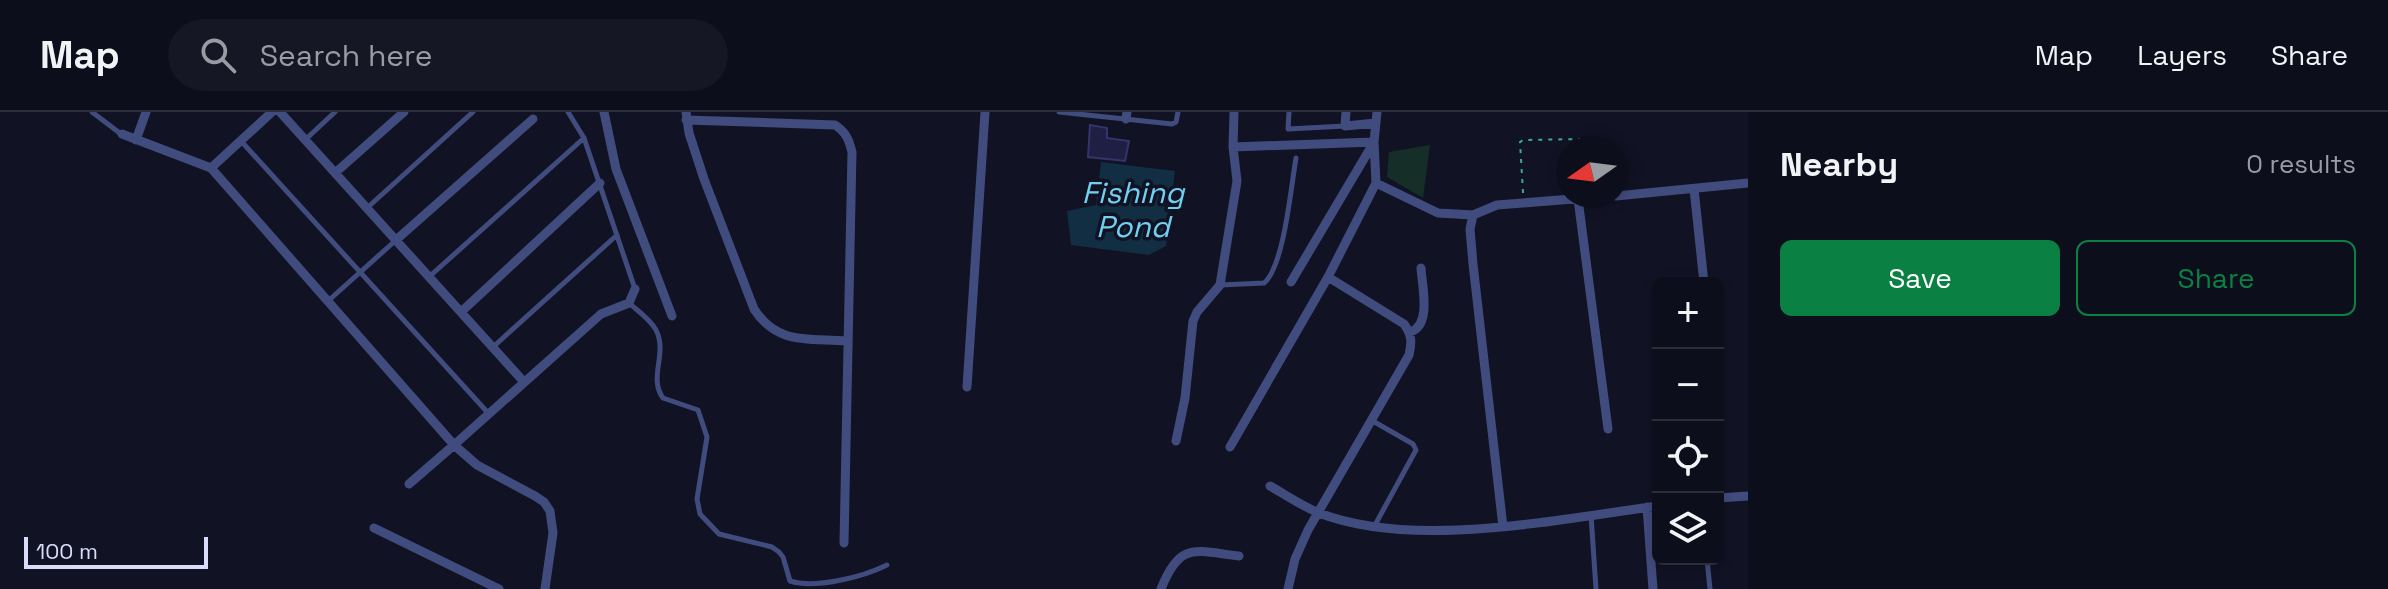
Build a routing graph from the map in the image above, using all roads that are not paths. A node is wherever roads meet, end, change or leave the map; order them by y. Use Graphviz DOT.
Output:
graph roads {
  1 [pos="92,112"];
  2 [pos="146,112"];
  3 [pos="272,112"];
  4 [pos="280,112"];
  5 [pos="335,112"];
  6 [pos="404,112"];
  7 [pos="473,112"];
  8 [pos="568,112"];
  9 [pos="604,112"];
  10 [pos="985,112"];
  11 [pos="1059,112"];
  12 [pos="1178,112"];
  13 [pos="1234,112"];
  14 [pos="1289,112"];
  15 [pos="1346,112"];
  16 [pos="1377,112"];
  17 [pos="686,116"];
  18 [pos="1126,116"];
  19 [pos="533,119"];
  20 [pos="1376,123"];
  21 [pos="1345,126"];
  22 [pos="122,134"];
  23 [pos="584,138"];
  24 [pos="136,140"];
  25 [pos="305,140"];
  26 [pos="241,141"];
  27 [pos="1374,142"];
  28 [pos="1233,147"];
  29 [pos="1296,158"];
  30 [pos="211,168"];
  31 [pos="335,173"];
  32 [pos="600,183"];
  33 [pos="1376,183"];
  34 [pos="1748,183"];
  35 [pos="1694,189"];
  36 [pos="1628,195"];
  37 [pos="1556,201"];
  38 [pos="366,208"];
  39 [pos="1579,208"];
  40 [pos="1473,215"];
  41 [pos="617,235"];
  42 [pos="396,240"];
  43 [pos="1421,268"];
  44 [pos="360,274"];
  45 [pos="429,276"];
  46 [pos="1328,277"];
  47 [pos="1703,277"];
  48 [pos="1291,282"];
  49 [pos="1220,285"];
  50 [pos="635,289"];
  51 [pos="327,302"];
  52 [pos="629,303"];
  53 [pos="461,312"];
  54 [pos="672,316"];
  55 [pos="1410,332"];
  56 [pos="846,341"];
  57 [pos="493,347"];
  58 [pos="524,382"];
  59 [pos="967,387"];
  60 [pos="490,414"];
  61 [pos="1371,420"];
  62 [pos="1608,429"];
  63 [pos="1176,441"];
  64 [pos="454,445"];
  65 [pos="1230,447"];
  66 [pos="409,484"];
  67 [pos="1270,486"];
  68 [pos="1748,496"];
  69 [pos="1724,498"];
  70 [pos="1647,507"];
  71 [pos="1652,507"];
  72 [pos="1318,513"];
  73 [pos="1591,515"];
  74 [pos="1374,526"];
  75 [pos="1503,527"];
  76 [pos="374,528"];
  77 [pos="844,543"];
  78 [pos="1239,556"];
  79 [pos="887,565"];
  80 [pos="1708,565"];
  81 [pos="499,589"];
  82 [pos="545,589"];
  83 [pos="1161,589"];
  84 [pos="1288,589"];
  85 [pos="1596,589"];
  86 [pos="1653,589"];
  87 [pos="1710,589"];
  1 -- 22 [label="lane"];
  2 -- 24 [label="street"];
  3 -- 26 [label="street"];
  4 -- 25 [label="street"];
  5 -- 25 [label="lane"];
  6 -- 31 [label="street"];
  7 -- 38 [label="lane"];
  8 -- 23 [label="lane"];
  9 -- 54 [label="street"];
  10 -- 59 [label="street"];
  11 -- 18 [label="lane"];
  12 -- 18 [label="lane"];
  13 -- 28 [label="street"];
  14 -- 21 [label="lane"];
  15 -- 21 [label="street"];
  16 -- 20 [label="street"];
  17 -- 56 [label="street"];
  17 -- 56 [label="street"];
  19 -- 42 [label="street"];
  20 -- 21 [label="street"];
  20 -- 27 [label="street"];
  22 -- 24 [label="street"];
  23 -- 32 [label="lane"];
  23 -- 45 [label="lane"];
  24 -- 30 [label="street"];
  25 -- 31 [label="street"];
  26 -- 30 [label="street"];
  26 -- 44 [label="lane"];
  27 -- 28 [label="street"];
  27 -- 33 [label="street"];
  27 -- 48 [label="street"];
  28 -- 49 [label="street"];
  29 -- 49 [label="lane"];
  30 -- 51 [label="street"];
  31 -- 38 [label="street"];
  32 -- 41 [label="lane"];
  32 -- 53 [label="street"];
  33 -- 40 [label="street"];
  33 -- 46 [label="street"];
  34 -- 35 [label="street"];
  35 -- 36 [label="street"];
  35 -- 47 [label="street"];
  37 -- 40 [label="street"];
  38 -- 42 [label="street"];
  39 -- 62 [label="street"];
  40 -- 75 [label="street"];
  41 -- 50 [label="lane"];
  41 -- 57 [label="lane"];
  42 -- 44 [label="lane"];
  42 -- 45 [label="street"];
  43 -- 55 [label="street"];
  44 -- 51 [label="lane"];
  44 -- 60 [label="lane"];
  45 -- 53 [label="street"];
  46 -- 55 [label="street"];
  46 -- 65 [label="street"];
  49 -- 63 [label="street"];
  50 -- 52 [label="street"];
  51 -- 64 [label="street"];
  52 -- 58 [label="street"];
  52 -- 79 [label="lane"];
  53 -- 57 [label="street"];
  55 -- 61 [label="street"];
  56 -- 77 [label="street"];
  57 -- 58 [label="street"];
  58 -- 60 [label="street"];
  60 -- 64 [label="street"];
  61 -- 72 [label="street"];
  61 -- 74 [label="lane"];
  64 -- 66 [label="street"];
  64 -- 82 [label="street"];
  67 -- 72 [label="street"];
  68 -- 69 [label="street"];
  70 -- 71 [label="street"];
  70 -- 73 [label="street"];
  70 -- 86 [label="street"];
  72 -- 74 [label="street"];
  72 -- 84 [label="street"];
  73 -- 75 [label="street"];
  73 -- 85 [label="lane"];
  74 -- 75 [label="street"];
  76 -- 81 [label="street"];
  78 -- 83 [label="street"];
  80 -- 87 [label="lane"];
}
